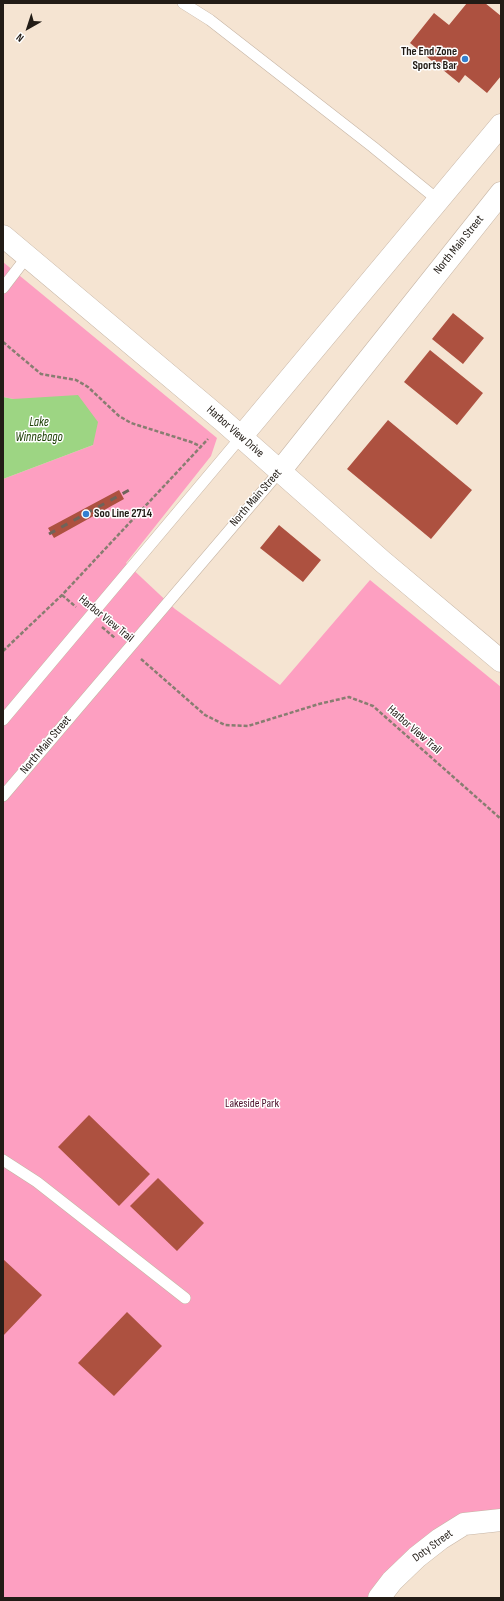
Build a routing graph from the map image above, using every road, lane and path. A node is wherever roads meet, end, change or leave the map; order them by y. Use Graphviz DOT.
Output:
graph roads {
  1 [pos="183,3"];
  2 [pos="501,125"];
  3 [pos="501,193"];
  4 [pos="438,200"];
  5 [pos="3,236"];
  6 [pos="26,258"];
  7 [pos="3,288"];
  8 [pos="3,342"];
  9 [pos="241,437"];
  10 [pos="280,471"];
  11 [pos="62,595"];
  12 [pos="90,618"];
  13 [pos="128,648"];
  14 [pos="3,651"];
  15 [pos="501,660"];
  16 [pos="3,720"];
  17 [pos="3,796"];
  18 [pos="501,819"];
  19 [pos="3,1160"];
  20 [pos="185,1298"];
  21 [pos="501,1520"];
  22 [pos="378,1598"];
  1 -- 4 [label="lane"];
  2 -- 4 [label="street"];
  3 -- 10 [label="street, North Main Street"];
  4 -- 9 [label="street"];
  5 -- 6 [label="street, Harbor View Drive"];
  6 -- 7 [label="lane"];
  6 -- 9 [label="street, Harbor View Drive"];
  8 -- 11 [label="path, Harbor View Trail"];
  9 -- 10 [label="street, Harbor View Drive"];
  9 -- 12 [label="lane"];
  10 -- 13 [label="lane, North Main Street"];
  10 -- 15 [label="street, Harbor View Drive"];
  11 -- 12 [label="path, Harbor View Trail"];
  11 -- 14 [label="path"];
  12 -- 13 [label="path, Harbor View Trail"];
  12 -- 16 [label="lane"];
  13 -- 17 [label="lane, North Main Street"];
  13 -- 18 [label="path, Harbor View Trail"];
  19 -- 20 [label="lane"];
  21 -- 22 [label="street, Doty Street"];
}
